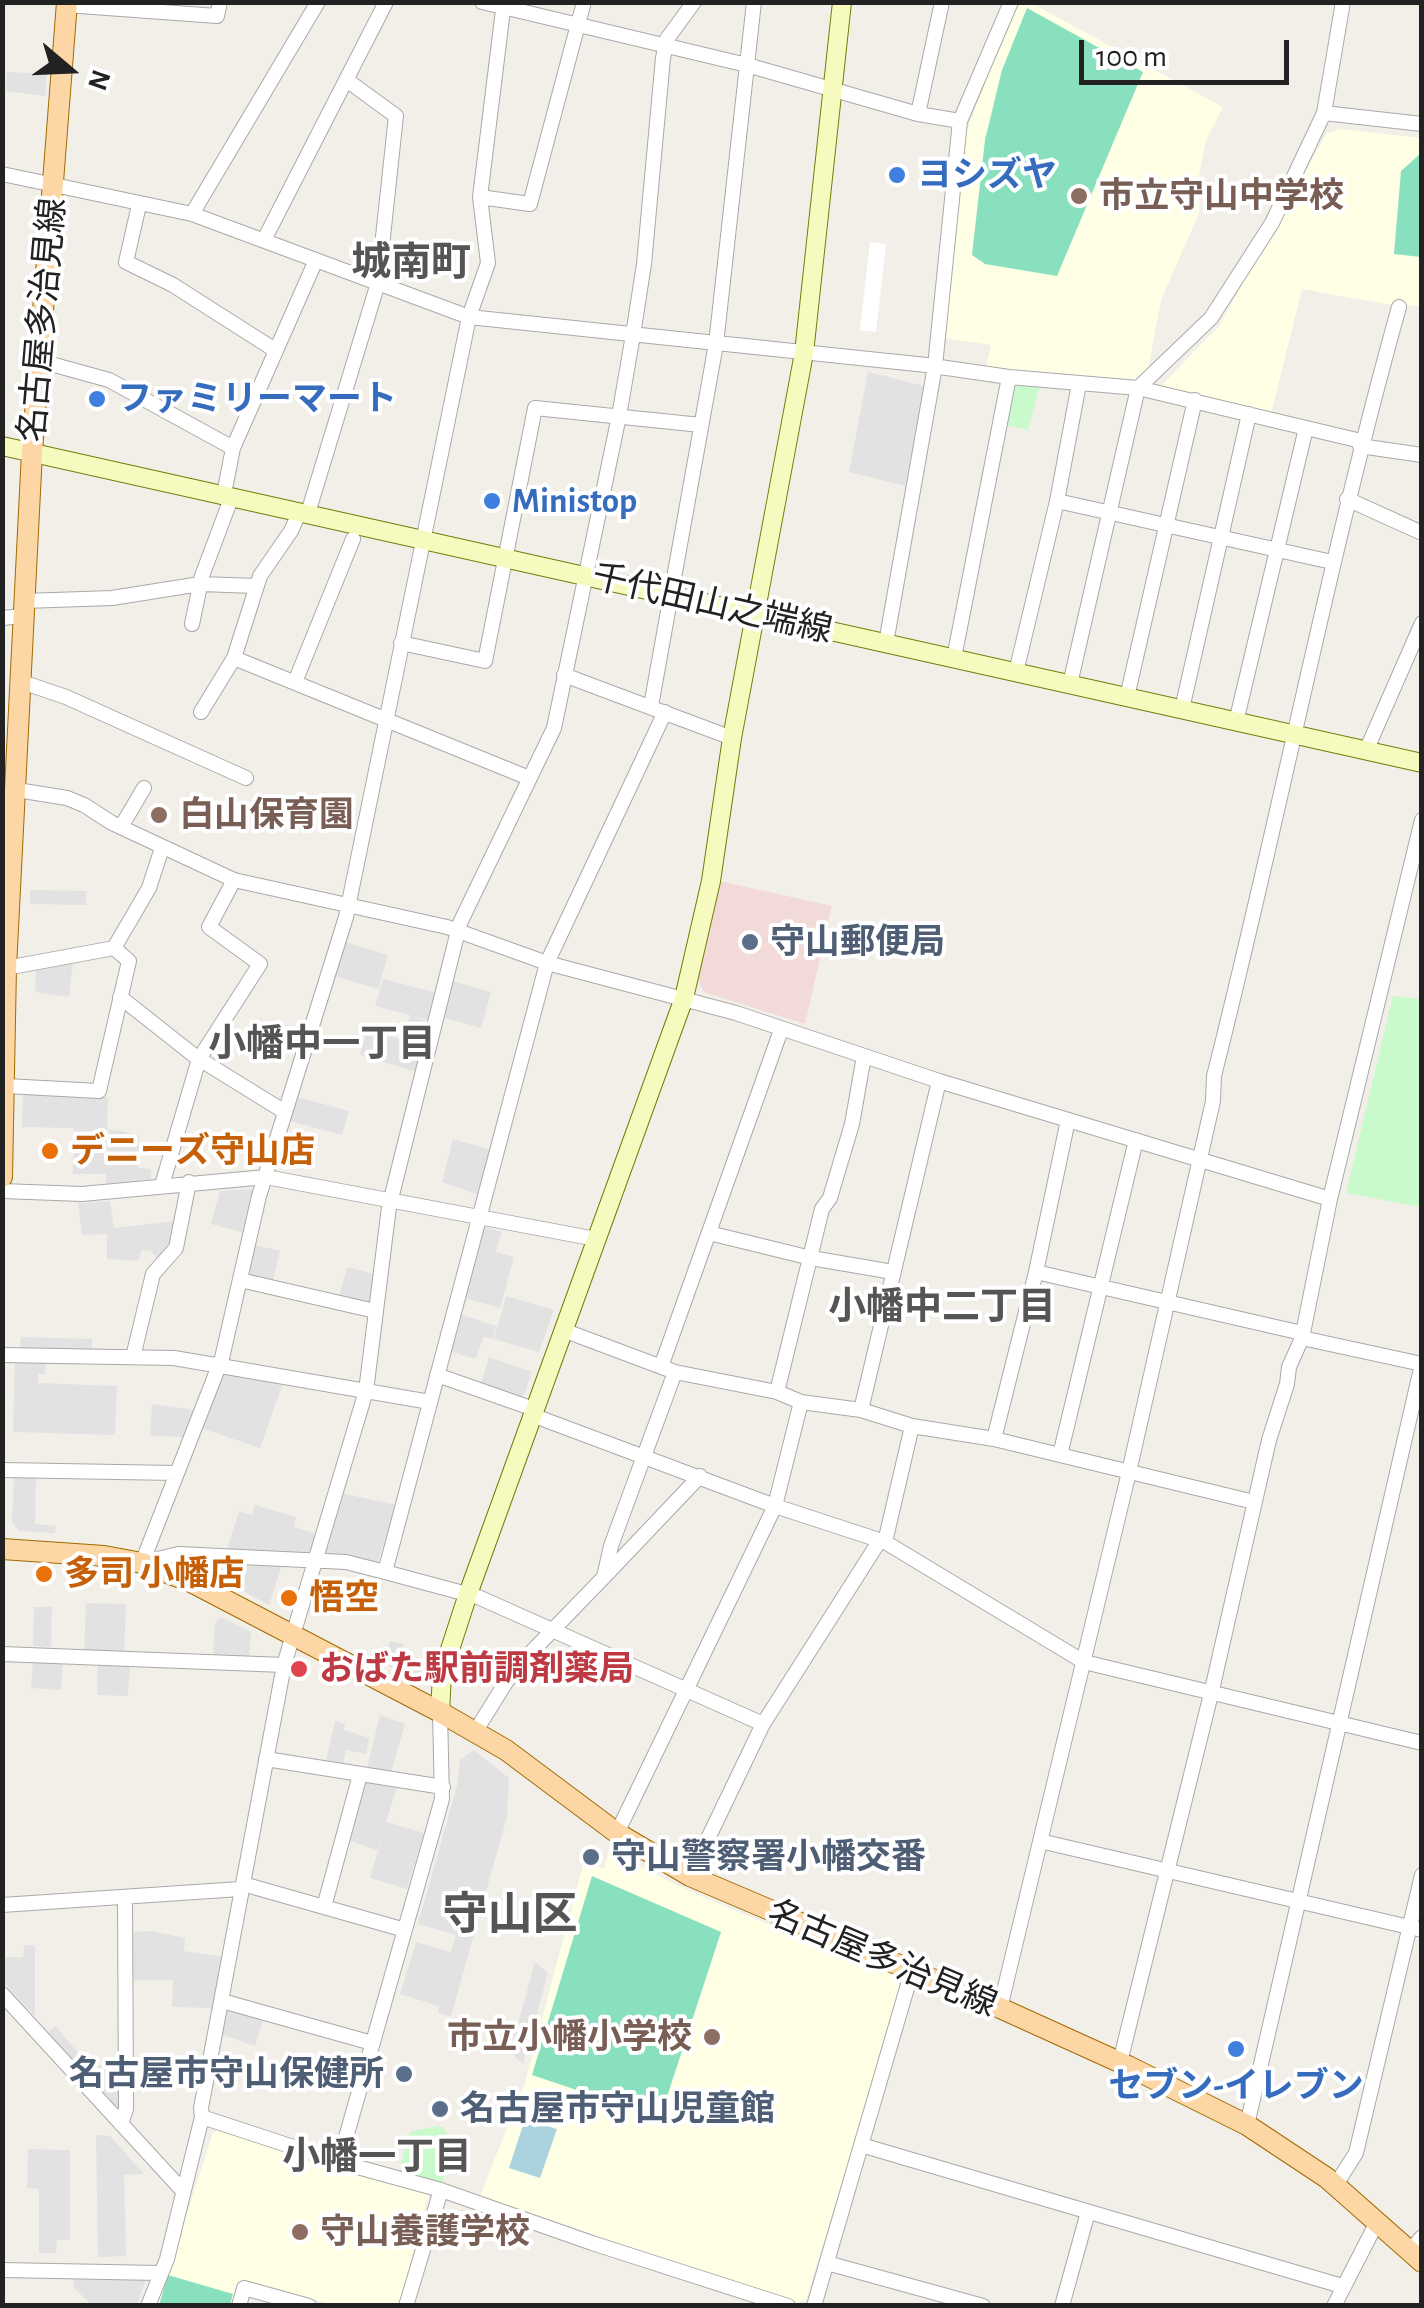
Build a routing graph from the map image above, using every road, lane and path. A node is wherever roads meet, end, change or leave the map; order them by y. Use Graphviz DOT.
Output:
graph roads {
  1 [pos="220,2"];
  2 [pos="318,2"];
  3 [pos="386,2"];
  4 [pos="482,2"];
  5 [pos="584,2"];
  6 [pos="694,2"];
  7 [pos="754,2"];
  8 [pos="842,2"];
  9 [pos="942,2"];
  10 [pos="1011,2"];
  11 [pos="1343,2"];
  12 [pos="66,4"];
  13 [pos="504,5"];
  14 [pos="579,25"];
  15 [pos="665,47"];
  16 [pos="747,66"];
  17 [pos="348,82"];
  18 [pos="832,88"];
  19 [pos="1324,113"];
  20 [pos="918,114"];
  21 [pos="960,122"];
  22 [pos="1422,124"];
  23 [pos="2,174"];
  24 [pos="53,186"];
  25 [pos="480,197"];
  26 [pos="139,205"];
  27 [pos="192,214"];
  28 [pos="264,240"];
  29 [pos="316,260"];
  30 [pos="378,283"];
  31 [pos="1398,307"];
  32 [pos="469,316"];
  33 [pos="633,335"];
  34 [pos="716,344"];
  35 [pos="275,350"];
  36 [pos="804,353"];
  37 [pos="40,361"];
  38 [pos="935,366"];
  39 [pos="1009,376"];
  40 [pos="1079,384"];
  41 [pos="1138,388"];
  42 [pos="1195,400"];
  43 [pos="1249,414"];
  44 [pos="619,416"];
  45 [pos="701,425"];
  46 [pos="1306,428"];
  47 [pos="1361,443"];
  48 [pos="2,446"];
  49 [pos="232,448"];
  50 [pos="32,452"];
  51 [pos="1422,455"];
  52 [pos="228,495"];
  53 [pos="1347,499"];
  54 [pos="1057,501"];
  55 [pos="1110,511"];
  56 [pos="304,512"];
  57 [pos="1165,524"];
  58 [pos="1422,534"];
  59 [pos="1223,536"];
  60 [pos="424,538"];
  61 [pos="353,539"];
  62 [pos="1278,548"];
  63 [pos="505,556"];
  64 [pos="1332,562"];
  65 [pos="584,575"];
  66 [pos="200,584"];
  67 [pos="256,586"];
  68 [pos="671,594"];
  69 [pos="17,612"];
  70 [pos="757,614"];
  71 [pos="1422,623"];
  72 [pos="192,624"];
  73 [pos="401,643"];
  74 [pos="886,643"];
  75 [pos="234,658"];
  76 [pos="954,658"];
  77 [pos="1016,672"];
  78 [pos="564,675"];
  79 [pos="22,682"];
  80 [pos="294,682"];
  81 [pos="1070,684"];
  82 [pos="1127,697"];
  83 [pos="658,709"];
  84 [pos="1182,709"];
  85 [pos="201,712"];
  86 [pos="386,719"];
  87 [pos="1236,722"];
  88 [pos="1294,734"];
  89 [pos="732,738"];
  90 [pos="1366,750"];
  91 [pos="1422,763"];
  92 [pos="12,776"];
  93 [pos="246,778"];
  94 [pos="529,778"];
  95 [pos="144,788"];
  96 [pos="1422,820"];
  97 [pos="121,827"];
  98 [pos="162,848"];
  99 [pos="234,880"];
  100 [pos="348,905"];
  101 [pos="6,913"];
  102 [pos="459,931"];
  103 [pos="114,948"];
  104 [pos="548,963"];
  105 [pos="6,968"];
  106 [pos="120,998"];
  107 [pos="684,998"];
  108 [pos="4,1019"];
  109 [pos="781,1030"];
  110 [pos="864,1056"];
  111 [pos="199,1059"];
  112 [pos="938,1081"];
  113 [pos="6,1086"];
  114 [pos="285,1112"];
  115 [pos="1068,1120"];
  116 [pos="1136,1140"];
  117 [pos="1199,1159"];
  118 [pos="2,1177"];
  119 [pos="266,1178"];
  120 [pos="189,1182"];
  121 [pos="162,1185"];
  122 [pos="2,1191"];
  123 [pos="390,1199"];
  124 [pos="1330,1199"];
  125 [pos="478,1216"];
  126 [pos="709,1233"];
  127 [pos="596,1239"];
  128 [pos="811,1258"];
  129 [pos="894,1272"];
  130 [pos="1036,1272"];
  131 [pos="240,1280"];
  132 [pos="1101,1286"];
  133 [pos="1166,1300"];
  134 [pos="375,1311"];
  135 [pos="563,1330"];
  136 [pos="1302,1335"];
  137 [pos="2,1354"];
  138 [pos="133,1357"];
  139 [pos="220,1364"];
  140 [pos="1422,1364"];
  141 [pos="669,1368"];
  142 [pos="437,1375"];
  143 [pos="366,1391"];
  144 [pos="777,1392"];
  145 [pos="430,1402"];
  146 [pos="801,1402"];
  147 [pos="861,1410"];
  148 [pos="533,1412"];
  149 [pos="912,1426"];
  150 [pos="994,1439"];
  151 [pos="1060,1455"];
  152 [pos="642,1457"];
  153 [pos="2,1470"];
  154 [pos="1129,1472"];
  155 [pos="176,1473"];
  156 [pos="700,1476"];
  157 [pos="1254,1502"];
  158 [pos="775,1506"];
  159 [pos="882,1541"];
  160 [pos="2,1549"];
  161 [pos="316,1560"];
  162 [pos="142,1564"];
  163 [pos="384,1572"];
  164 [pos="604,1577"];
  165 [pos="468,1594"];
  166 [pos="552,1630"];
  167 [pos="293,1635"];
  168 [pos="2,1654"];
  169 [pos="1084,1662"];
  170 [pos="284,1665"];
  171 [pos="685,1690"];
  172 [pos="1211,1694"];
  173 [pos="440,1712"];
  174 [pos="763,1724"];
  175 [pos="1339,1724"];
  176 [pos="475,1732"];
  177 [pos="1422,1743"];
  178 [pos="266,1759"];
  179 [pos="360,1775"];
  180 [pos="443,1787"];
  181 [pos="616,1833"];
  182 [pos="1040,1841"];
  183 [pos="1166,1871"];
  184 [pos="1422,1875"];
  185 [pos="690,1876"];
  186 [pos="241,1886"];
  187 [pos="125,1897"];
  188 [pos="1299,1902"];
  189 [pos="2,1905"];
  190 [pos="324,1907"];
  191 [pos="1416,1929"];
  192 [pos="405,1930"];
  193 [pos="912,1971"];
  194 [pos="2,1994"];
  195 [pos="222,2001"];
  196 [pos="1000,2008"];
  197 [pos="372,2043"];
  198 [pos="1120,2062"];
  199 [pos="202,2117"];
  200 [pos="121,2124"];
  201 [pos="1247,2125"];
  202 [pos="862,2144"];
  203 [pos="339,2162"];
  204 [pos="1335,2186"];
  205 [pos="441,2190"];
  206 [pos="183,2191"];
  207 [pos="1088,2212"];
  208 [pos="1377,2222"];
  209 [pos="1418,2250"];
  210 [pos="827,2263"];
  211 [pos="2,2270"];
  212 [pos="160,2273"];
  213 [pos="1342,2286"];
  214 [pos="1336,2304"];
  215 [pos="148,2306"];
  216 [pos="240,2306"];
  217 [pos="308,2306"];
  218 [pos="406,2306"];
  219 [pos="788,2306"];
  220 [pos="814,2306"];
  221 [pos="983,2306"];
  222 [pos="1062,2306"];
  1 -- 12 [label="street"];
  2 -- 27 [label="street"];
  3 -- 17 [label="street"];
  4 -- 13 [label="street"];
  5 -- 14 [label="street"];
  6 -- 15 [label="street"];
  7 -- 16 [label="street"];
  8 -- 18 [label="street"];
  9 -- 20 [label="street"];
  10 -- 21 [label="street"];
  11 -- 19 [label="street"];
  12 -- 24 [label="main road, 名古屋多治見線"];
  13 -- 14 [label="street"];
  13 -- 25 [label="street"];
  14 -- 15 [label="street"];
  14 -- 25 [label="street"];
  15 -- 16 [label="street"];
  15 -- 33 [label="street"];
  16 -- 18 [label="street"];
  16 -- 34 [label="street"];
  17 -- 28 [label="street"];
  17 -- 30 [label="street"];
  18 -- 20 [label="street"];
  18 -- 36 [label="street"];
  19 -- 22 [label="street"];
  19 -- 41 [label="street"];
  20 -- 21 [label="street"];
  21 -- 38 [label="street"];
  23 -- 24 [label="street"];
  24 -- 26 [label="street"];
  24 -- 37 [label="main road, 名古屋多治見線"];
  25 -- 32 [label="street"];
  26 -- 27 [label="street"];
  26 -- 35 [label="street"];
  27 -- 28 [label="street"];
  28 -- 29 [label="street"];
  29 -- 30 [label="street"];
  29 -- 35 [label="street"];
  30 -- 32 [label="street"];
  30 -- 56 [label="street"];
  31 -- 47 [label="street"];
  32 -- 33 [label="street"];
  32 -- 60 [label="street"];
  33 -- 34 [label="street"];
  33 -- 44 [label="street"];
  34 -- 36 [label="street"];
  34 -- 45 [label="street"];
  35 -- 49 [label="street"];
  36 -- 38 [label="street"];
  36 -- 70 [label="street"];
  37 -- 49 [label="street"];
  37 -- 50 [label="main road, 名古屋多治見線"];
  38 -- 39 [label="street"];
  38 -- 74 [label="street"];
  39 -- 40 [label="street"];
  39 -- 76 [label="street"];
  40 -- 41 [label="street"];
  40 -- 54 [label="street"];
  41 -- 42 [label="street"];
  41 -- 55 [label="street"];
  42 -- 43 [label="street"];
  42 -- 57 [label="street"];
  43 -- 46 [label="street"];
  43 -- 59 [label="street"];
  44 -- 45 [label="street"];
  44 -- 63 [label="street"];
  44 -- 65 [label="street"];
  45 -- 68 [label="street"];
  46 -- 47 [label="street"];
  46 -- 62 [label="street"];
  47 -- 51 [label="street"];
  47 -- 53 [label="street"];
  48 -- 50 [label="street, 千代田山之端線"];
  49 -- 52 [label="street"];
  50 -- 52 [label="street, 千代田山之端線"];
  50 -- 69 [label="main road, 名古屋多治見線"];
  52 -- 56 [label="street, 千代田山之端線"];
  52 -- 66 [label="street"];
  53 -- 58 [label="street"];
  53 -- 64 [label="street"];
  54 -- 55 [label="street"];
  54 -- 77 [label="street"];
  55 -- 57 [label="street"];
  55 -- 81 [label="street"];
  56 -- 60 [label="street, 千代田山之端線"];
  56 -- 67 [label="street"];
  57 -- 59 [label="street"];
  57 -- 82 [label="street"];
  59 -- 62 [label="street"];
  59 -- 84 [label="street"];
  60 -- 63 [label="street, 千代田山之端線"];
  60 -- 73 [label="street"];
  61 -- 80 [label="street"];
  62 -- 64 [label="street"];
  62 -- 87 [label="street"];
  63 -- 65 [label="street, 千代田山之端線"];
  63 -- 73 [label="street"];
  64 -- 88 [label="street"];
  65 -- 68 [label="street, 千代田山之端線"];
  65 -- 78 [label="street"];
  66 -- 67 [label="street"];
  66 -- 69 [label="street"];
  66 -- 72 [label="street"];
  67 -- 75 [label="street"];
  68 -- 70 [label="street, 千代田山之端線"];
  68 -- 83 [label="street"];
  69 -- 79 [label="main road, 名古屋多治見線"];
  70 -- 74 [label="street, 千代田山之端線"];
  70 -- 89 [label="street"];
  71 -- 90 [label="street"];
  73 -- 86 [label="street"];
  74 -- 76 [label="street, 千代田山之端線"];
  75 -- 80 [label="street"];
  75 -- 85 [label="street"];
  76 -- 77 [label="street, 千代田山之端線"];
  77 -- 81 [label="street, 千代田山之端線"];
  78 -- 83 [label="street"];
  78 -- 94 [label="street"];
  79 -- 92 [label="main road, 名古屋多治見線"];
  79 -- 93 [label="street"];
  80 -- 86 [label="street"];
  81 -- 82 [label="street, 千代田山之端線"];
  82 -- 84 [label="street, 千代田山之端線"];
  83 -- 89 [label="street"];
  83 -- 104 [label="street"];
  84 -- 87 [label="street, 千代田山之端線"];
  86 -- 94 [label="street"];
  86 -- 100 [label="street"];
  87 -- 88 [label="street, 千代田山之端線"];
  88 -- 90 [label="street, 千代田山之端線"];
  88 -- 117 [label="street"];
  89 -- 107 [label="street"];
  90 -- 91 [label="street, 千代田山之端線"];
  92 -- 97 [label="street"];
  92 -- 101 [label="main road, 名古屋多治見線"];
  94 -- 102 [label="street"];
  95 -- 97 [label="street"];
  96 -- 124 [label="street"];
  97 -- 98 [label="street"];
  98 -- 99 [label="street"];
  98 -- 103 [label="street"];
  99 -- 100 [label="street"];
  99 -- 111 [label="street"];
  100 -- 102 [label="street"];
  100 -- 114 [label="street"];
  101 -- 105 [label="main road, 名古屋多治見線"];
  102 -- 104 [label="street"];
  102 -- 123 [label="street"];
  103 -- 105 [label="street"];
  103 -- 106 [label="street"];
  104 -- 107 [label="street"];
  104 -- 125 [label="street"];
  105 -- 108 [label="main road, 名古屋多治見線"];
  106 -- 111 [label="street"];
  106 -- 113 [label="street"];
  107 -- 109 [label="street"];
  107 -- 127 [label="street"];
  108 -- 113 [label="main road, 名古屋多治見線"];
  109 -- 110 [label="street"];
  109 -- 126 [label="street"];
  110 -- 112 [label="street"];
  110 -- 128 [label="street"];
  111 -- 114 [label="street"];
  111 -- 121 [label="street"];
  112 -- 115 [label="street"];
  112 -- 129 [label="street"];
  113 -- 118 [label="main road, 名古屋多治見線"];
  114 -- 119 [label="street"];
  115 -- 116 [label="street"];
  115 -- 130 [label="street"];
  116 -- 117 [label="street"];
  116 -- 132 [label="street"];
  117 -- 124 [label="street"];
  117 -- 133 [label="street"];
  119 -- 120 [label="street"];
  119 -- 123 [label="street"];
  119 -- 131 [label="street"];
  120 -- 121 [label="street"];
  120 -- 138 [label="street"];
  121 -- 122 [label="street"];
  123 -- 125 [label="street"];
  123 -- 134 [label="street"];
  124 -- 136 [label="street"];
  125 -- 127 [label="street"];
  125 -- 142 [label="street"];
  126 -- 128 [label="street"];
  126 -- 141 [label="street"];
  127 -- 135 [label="street"];
  128 -- 129 [label="street"];
  128 -- 144 [label="street"];
  129 -- 147 [label="street"];
  130 -- 132 [label="street"];
  130 -- 150 [label="street"];
  131 -- 134 [label="street"];
  131 -- 139 [label="street"];
  132 -- 133 [label="street"];
  132 -- 151 [label="street"];
  133 -- 136 [label="street"];
  133 -- 154 [label="street"];
  134 -- 143 [label="street"];
  135 -- 141 [label="street"];
  135 -- 148 [label="street"];
  136 -- 140 [label="street"];
  136 -- 157 [label="street"];
  137 -- 138 [label="street"];
  138 -- 139 [label="street"];
  139 -- 143 [label="street"];
  139 -- 155 [label="street"];
  140 -- 175 [label="street"];
  141 -- 144 [label="street"];
  141 -- 152 [label="street"];
  142 -- 145 [label="street"];
  142 -- 148 [label="street"];
  143 -- 145 [label="street"];
  143 -- 161 [label="street"];
  144 -- 146 [label="street"];
  145 -- 163 [label="street"];
  146 -- 147 [label="street"];
  146 -- 158 [label="street"];
  147 -- 149 [label="street"];
  148 -- 152 [label="street"];
  148 -- 165 [label="street"];
  149 -- 150 [label="street"];
  149 -- 159 [label="street"];
  150 -- 151 [label="street"];
  151 -- 154 [label="street"];
  152 -- 156 [label="street"];
  152 -- 164 [label="street"];
  153 -- 155 [label="street"];
  154 -- 157 [label="street"];
  154 -- 169 [label="street"];
  155 -- 162 [label="street"];
  156 -- 158 [label="street"];
  156 -- 164 [label="street"];
  157 -- 172 [label="street"];
  158 -- 159 [label="street"];
  158 -- 171 [label="street"];
  159 -- 169 [label="street"];
  159 -- 174 [label="street"];
  160 -- 162 [label="main road, 名古屋多治見線"];
  161 -- 162 [label="street"];
  161 -- 163 [label="street"];
  161 -- 167 [label="street"];
  162 -- 167 [label="main road, 名古屋多治見線"];
  163 -- 165 [label="street"];
  164 -- 166 [label="street"];
  165 -- 166 [label="street"];
  165 -- 173 [label="street"];
  166 -- 171 [label="street"];
  166 -- 176 [label="street"];
  167 -- 170 [label="street"];
  167 -- 173 [label="main road, 名古屋多治見線"];
  168 -- 170 [label="street"];
  169 -- 172 [label="street"];
  169 -- 182 [label="street"];
  170 -- 178 [label="street"];
  171 -- 174 [label="street"];
  171 -- 181 [label="street"];
  172 -- 175 [label="street"];
  172 -- 183 [label="street"];
  173 -- 176 [label="main road, 名古屋多治見線"];
  173 -- 180 [label="street"];
  174 -- 185 [label="street"];
  175 -- 177 [label="street"];
  175 -- 188 [label="street"];
  176 -- 181 [label="main road, 名古屋多治見線"];
  178 -- 179 [label="street"];
  178 -- 186 [label="street"];
  179 -- 180 [label="street"];
  179 -- 190 [label="street"];
  180 -- 192 [label="street"];
  181 -- 185 [label="main road, 名古屋多治見線"];
  182 -- 183 [label="street"];
  182 -- 196 [label="street"];
  183 -- 188 [label="street"];
  183 -- 198 [label="street"];
  184 -- 191 [label="street"];
  185 -- 193 [label="main road, 名古屋多治見線"];
  186 -- 187 [label="street"];
  186 -- 190 [label="street"];
  186 -- 195 [label="street"];
  187 -- 189 [label="street"];
  187 -- 200 [label="street"];
  188 -- 191 [label="street"];
  188 -- 201 [label="street"];
  190 -- 192 [label="street"];
  191 -- 204 [label="street"];
  192 -- 197 [label="street"];
  193 -- 196 [label="main road, 名古屋多治見線"];
  193 -- 202 [label="street"];
  194 -- 200 [label="street"];
  195 -- 197 [label="street"];
  195 -- 199 [label="street"];
  196 -- 198 [label="main road, 名古屋多治見線"];
  197 -- 203 [label="street"];
  198 -- 201 [label="main road, 名古屋多治見線"];
  199 -- 203 [label="street"];
  199 -- 206 [label="street"];
  200 -- 206 [label="street"];
  201 -- 204 [label="main road, 名古屋多治見線"];
  202 -- 207 [label="street"];
  202 -- 210 [label="street"];
  203 -- 205 [label="street"];
  204 -- 208 [label="main road, 名古屋多治見線"];
  205 -- 218 [label="street"];
  205 -- 219 [label="street"];
  206 -- 212 [label="street"];
  207 -- 213 [label="street"];
  207 -- 222 [label="street"];
  208 -- 209 [label="main road, 名古屋多治見線"];
  208 -- 213 [label="street"];
  210 -- 220 [label="street"];
  210 -- 221 [label="street"];
  211 -- 212 [label="street"];
  212 -- 215 [label="street"];
  213 -- 214 [label="street"];
  216 -- 217 [label="street"];
}
